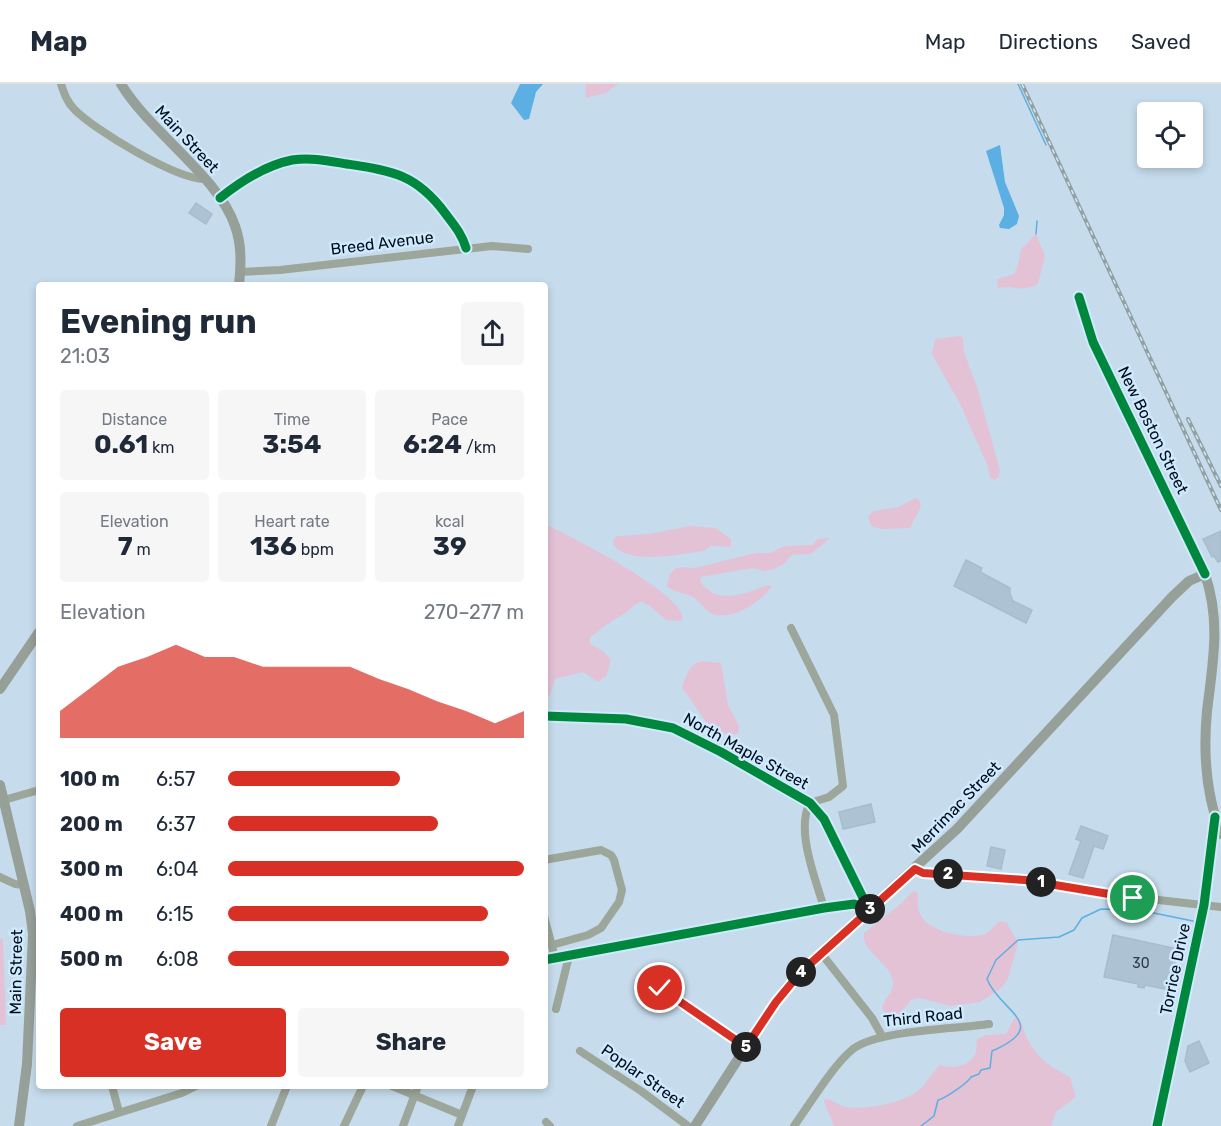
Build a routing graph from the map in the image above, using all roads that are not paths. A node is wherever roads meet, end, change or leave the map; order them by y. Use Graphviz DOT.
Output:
graph roads {
  1 [pos="60,84"];
  2 [pos="121,84"];
  3 [pos="204,179"];
  4 [pos="220,198"];
  5 [pos="466,248"];
  6 [pos="528,249"];
  7 [pos="240,272"];
  8 [pos="239,282"];
  9 [pos="1079,297"];
  10 [pos="1205,574"];
  11 [pos="791,628"];
  12 [pos="36,636"];
  13 [pos="0,689"];
  14 [pos="548,716"];
  15 [pos="0,785"];
  16 [pos="36,791"];
  17 [pos="4,800"];
  18 [pos="810,803"];
  19 [pos="1215,817"];
  20 [pos="1221,834"];
  21 [pos="548,859"];
  22 [pos="915,869"];
  23 [pos="0,877"];
  24 [pos="24,885"];
  25 [pos="1204,905"];
  26 [pos="1221,907"];
  27 [pos="824,908"];
  28 [pos="869,910"];
  29 [pos="548,930"];
  30 [pos="552,945"];
  31 [pos="821,953"];
  32 [pos="569,956"];
  33 [pos="555,958"];
  34 [pos="548,959"];
  35 [pos="658,978"];
  36 [pos="556,1009"];
  37 [pos="989,1024"];
  38 [pos="882,1036"];
  39 [pos="746,1047"];
  40 [pos="580,1051"];
  41 [pos="113,1089"];
  42 [pos="190,1089"];
  43 [pos="286,1089"];
  44 [pos="362,1089"];
  45 [pos="399,1089"];
  46 [pos="417,1089"];
  47 [pos="472,1089"];
  48 [pos="415,1096"];
  49 [pos="119,1112"];
  50 [pos="462,1115"];
  51 [pos="19,1126"];
  52 [pos="77,1126"];
  53 [pos="271,1126"];
  54 [pos="344,1126"];
  55 [pos="404,1126"];
  56 [pos="458,1126"];
  57 [pos="688,1126"];
  58 [pos="695,1126"];
  59 [pos="794,1126"];
  60 [pos="1157,1126"];
  1 -- 3 [label="street"];
  2 -- 3 [label="main road, Main Street"];
  3 -- 4 [label="main road, Main Street"];
  4 -- 5 [label="street"];
  4 -- 7 [label="main road, Main Street"];
  5 -- 6 [label="street, Breed Avenue"];
  5 -- 7 [label="street, Breed Avenue"];
  7 -- 8 [label="main road, Main Street"];
  9 -- 10 [label="street, New Boston Street"];
  10 -- 19 [label="main road, New Boston Street"];
  10 -- 22 [label="main road, Merrimac Street"];
  11 -- 18 [label="street"];
  12 -- 13 [label="main road"];
  14 -- 18 [label="street, North Maple Street"];
  15 -- 17 [label="main road, Main Street"];
  16 -- 17 [label="street"];
  17 -- 24 [label="main road, Main Street"];
  18 -- 27 [label="street"];
  18 -- 28 [label="street, North Maple Street"];
  19 -- 20 [label="main road, New Boston Street"];
  19 -- 25 [label="street, Torrice Drive"];
  21 -- 30 [label="street"];
  22 -- 25 [label="street"];
  22 -- 28 [label="main road, Merrimac Street"];
  23 -- 24 [label="street"];
  24 -- 51 [label="main road, Main Street"];
  25 -- 26 [label="street"];
  25 -- 60 [label="street, Torrice Drive"];
  27 -- 28 [label="street"];
  27 -- 32 [label="street"];
  28 -- 31 [label="main road, Merrimac Street"];
  29 -- 30 [label="street"];
  30 -- 33 [label="street"];
  31 -- 38 [label="street"];
  31 -- 39 [label="main road, Merrimac Street"];
  32 -- 33 [label="street"];
  32 -- 36 [label="street"];
  33 -- 34 [label="street"];
  35 -- 39 [label="street"];
  37 -- 38 [label="street, Third Road"];
  38 -- 59 [label="street, Third Road"];
  39 -- 58 [label="main road, Merrimac Street"];
  40 -- 57 [label="street, Poplar Street"];
  41 -- 49 [label="street"];
  42 -- 49 [label="street"];
  43 -- 53 [label="street"];
  44 -- 54 [label="street"];
  45 -- 48 [label="street"];
  46 -- 48 [label="street"];
  47 -- 50 [label="street"];
  48 -- 50 [label="street"];
  48 -- 55 [label="street"];
  49 -- 52 [label="street"];
  50 -- 56 [label="street"];
}
